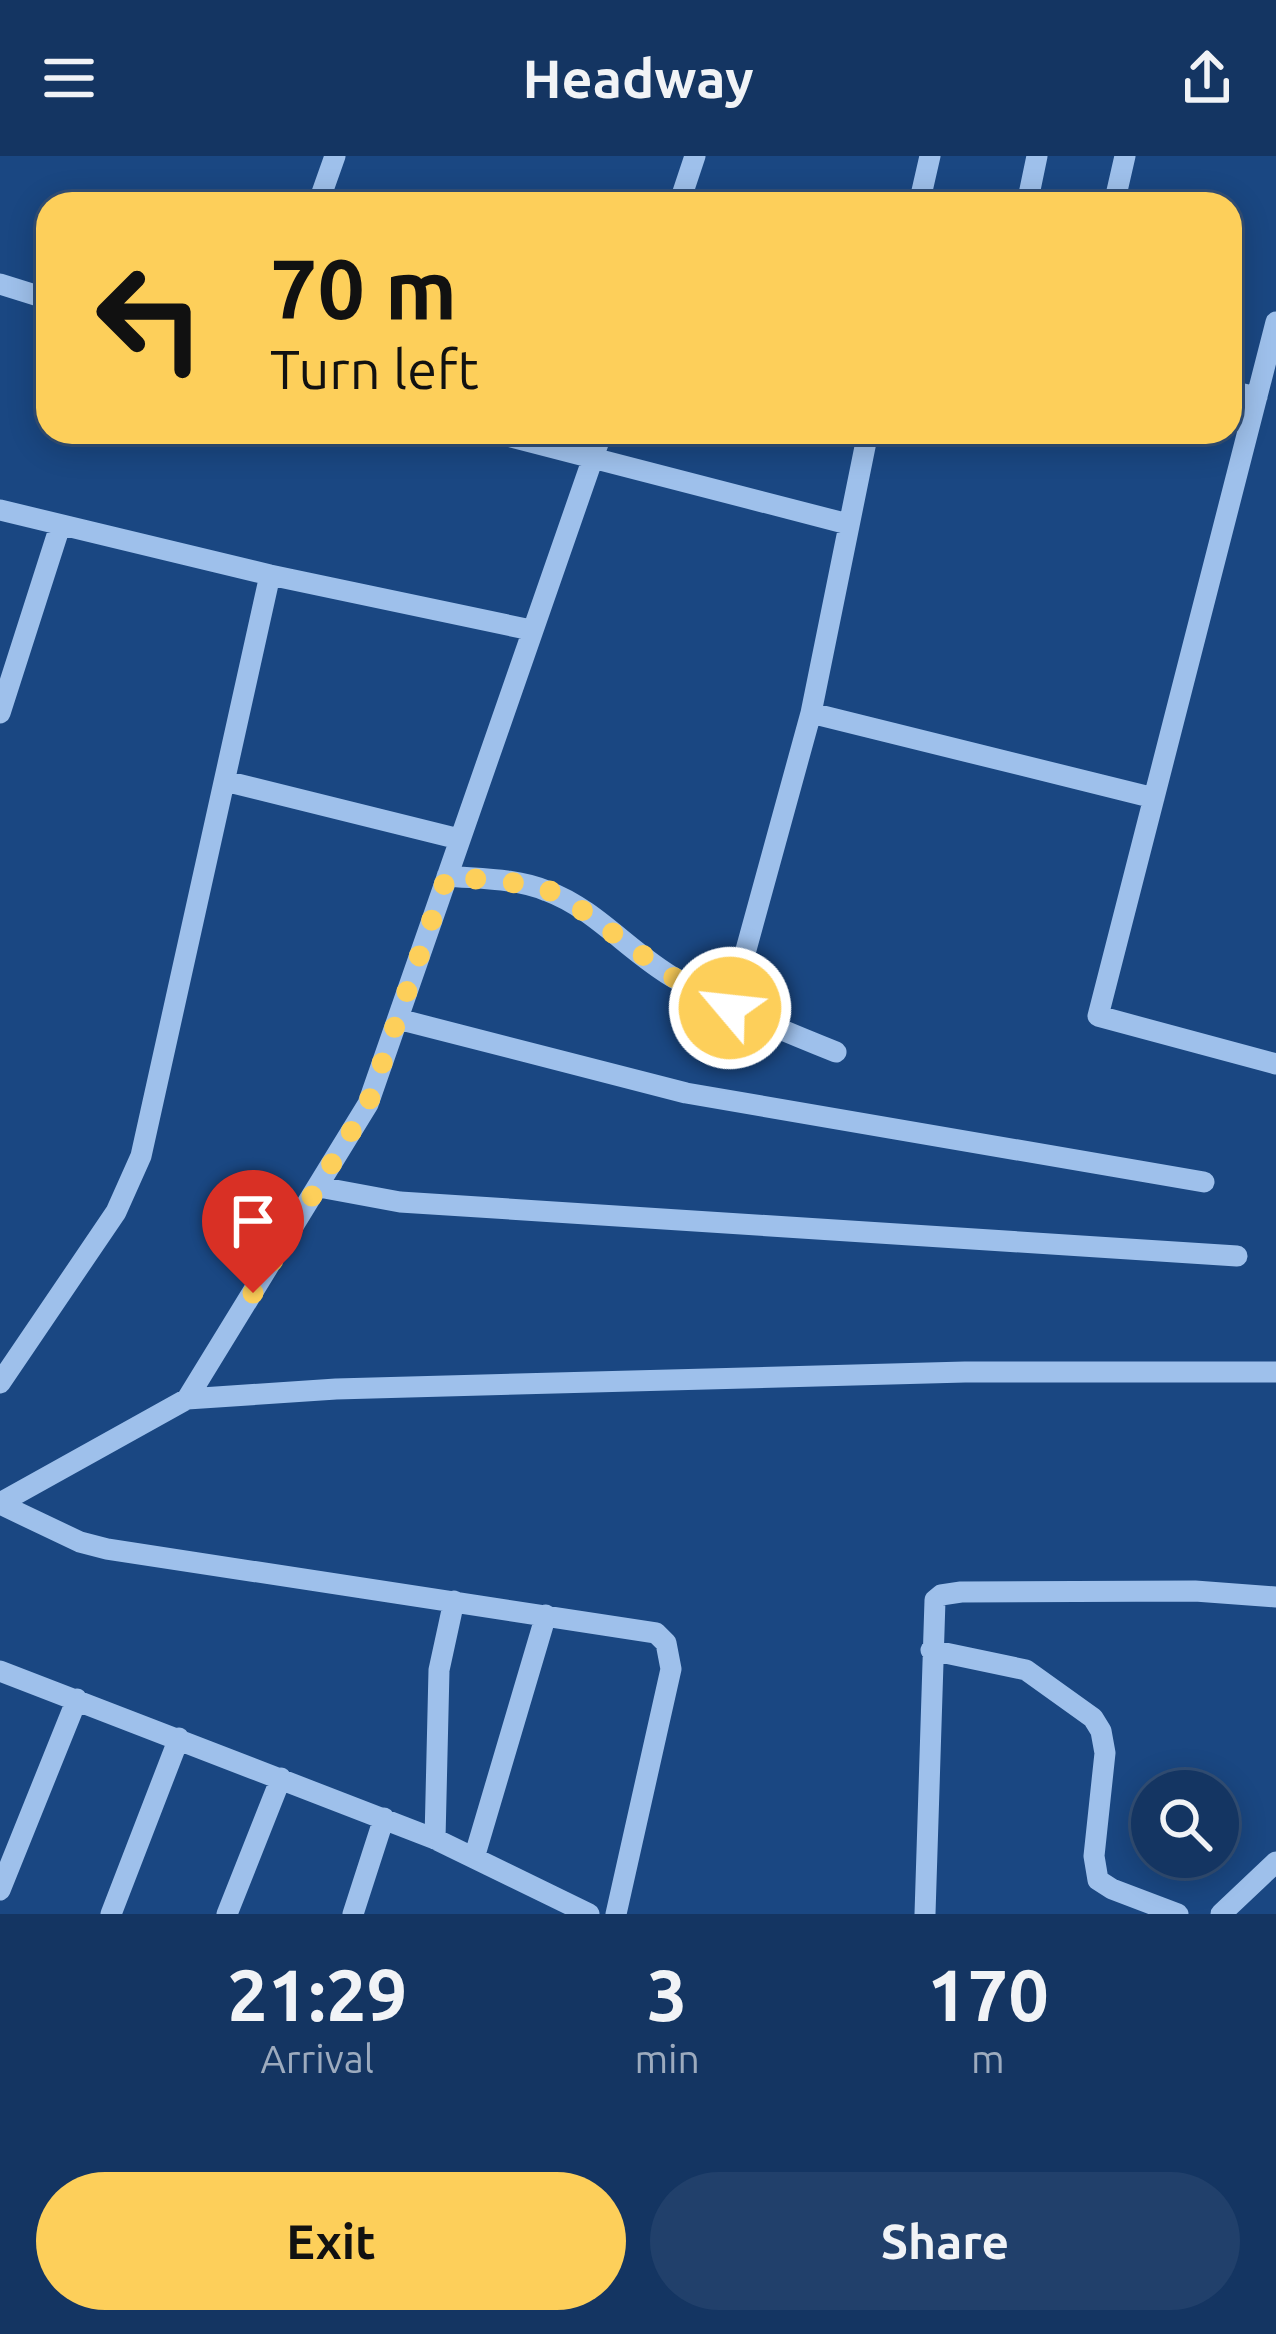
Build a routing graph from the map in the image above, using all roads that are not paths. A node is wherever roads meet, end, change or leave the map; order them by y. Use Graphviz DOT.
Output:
graph roads {
  1 [pos="335,156"];
  2 [pos="695,156"];
  3 [pos="930,156"];
  4 [pos="1037,156"];
  5 [pos="1125,156"];
  6 [pos="323,192"];
  7 [pos="683,192"];
  8 [pos="922,192"];
  9 [pos="1030,192"];
  10 [pos="1117,192"];
  11 [pos="0,284"];
  12 [pos="36,295"];
  13 [pos="1276,322"];
  14 [pos="1242,394"];
  15 [pos="1257,397"];
  16 [pos="534,444"];
  17 [pos="598,444"];
  18 [pos="865,444"];
  19 [pos="592,460"];
  20 [pos="0,510"];
  21 [pos="848,524"];
  22 [pos="60,526"];
  23 [pos="270,575"];
  24 [pos="531,630"];
  25 [pos="0,713"];
  26 [pos="811,713"];
  27 [pos="225,781"];
  28 [pos="1154,799"];
  29 [pos="459,839"];
  30 [pos="447,876"];
  31 [pos="730,1008"];
  32 [pos="398,1019"];
  33 [pos="836,1052"];
  34 [pos="1275,1059"];
  35 [pos="1204,1181"];
  36 [pos="319,1187"];
  37 [pos="1238,1256"];
  38 [pos="1276,1372"];
  39 [pos="1,1380"];
  40 [pos="187,1399"];
  41 [pos="0,1504"];
  42 [pos="1276,1598"];
  43 [pos="454,1601"];
  44 [pos="546,1615"];
  45 [pos="931,1650"];
  46 [pos="0,1671"];
  47 [pos="77,1699"];
  48 [pos="178,1738"];
  49 [pos="281,1778"];
  50 [pos="384,1818"];
  51 [pos="435,1838"];
  52 [pos="474,1858"];
  53 [pos="1276,1862"];
  54 [pos="0,1890"];
  55 [pos="111,1914"];
  56 [pos="227,1914"];
  57 [pos="353,1914"];
  58 [pos="589,1914"];
  59 [pos="616,1914"];
  60 [pos="925,1914"];
  61 [pos="1178,1914"];
  62 [pos="1221,1914"];
  1 -- 6 [label="street"];
  2 -- 7 [label="street"];
  3 -- 8 [label="street"];
  4 -- 9 [label="street"];
  5 -- 10 [label="street"];
  11 -- 12 [label="street"];
  13 -- 15 [label="street"];
  14 -- 15 [label="street"];
  15 -- 28 [label="street"];
  16 -- 19 [label="street"];
  17 -- 19 [label="street"];
  18 -- 21 [label="street"];
  19 -- 21 [label="street"];
  19 -- 24 [label="street"];
  20 -- 22 [label="street"];
  21 -- 26 [label="street"];
  22 -- 23 [label="street"];
  22 -- 25 [label="street"];
  23 -- 24 [label="street"];
  23 -- 27 [label="street"];
  24 -- 29 [label="street"];
  26 -- 28 [label="street"];
  26 -- 31 [label="street"];
  27 -- 29 [label="street"];
  27 -- 39 [label="street"];
  28 -- 34 [label="street"];
  29 -- 30 [label="street"];
  30 -- 31 [label="street"];
  30 -- 32 [label="street"];
  31 -- 33 [label="street"];
  32 -- 35 [label="street"];
  32 -- 36 [label="street"];
  36 -- 37 [label="street"];
  36 -- 40 [label="street"];
  38 -- 40 [label="street"];
  40 -- 41 [label="street"];
  41 -- 43 [label="street"];
  42 -- 45 [label="street"];
  43 -- 44 [label="street"];
  43 -- 51 [label="street"];
  44 -- 52 [label="street"];
  44 -- 59 [label="street"];
  45 -- 60 [label="street"];
  45 -- 61 [label="street"];
  46 -- 47 [label="street"];
  47 -- 48 [label="street"];
  47 -- 54 [label="street"];
  48 -- 49 [label="street"];
  48 -- 55 [label="street"];
  49 -- 50 [label="street"];
  49 -- 56 [label="street"];
  50 -- 51 [label="street"];
  50 -- 57 [label="street"];
  51 -- 52 [label="street"];
  52 -- 58 [label="street"];
  53 -- 62 [label="street"];
}
